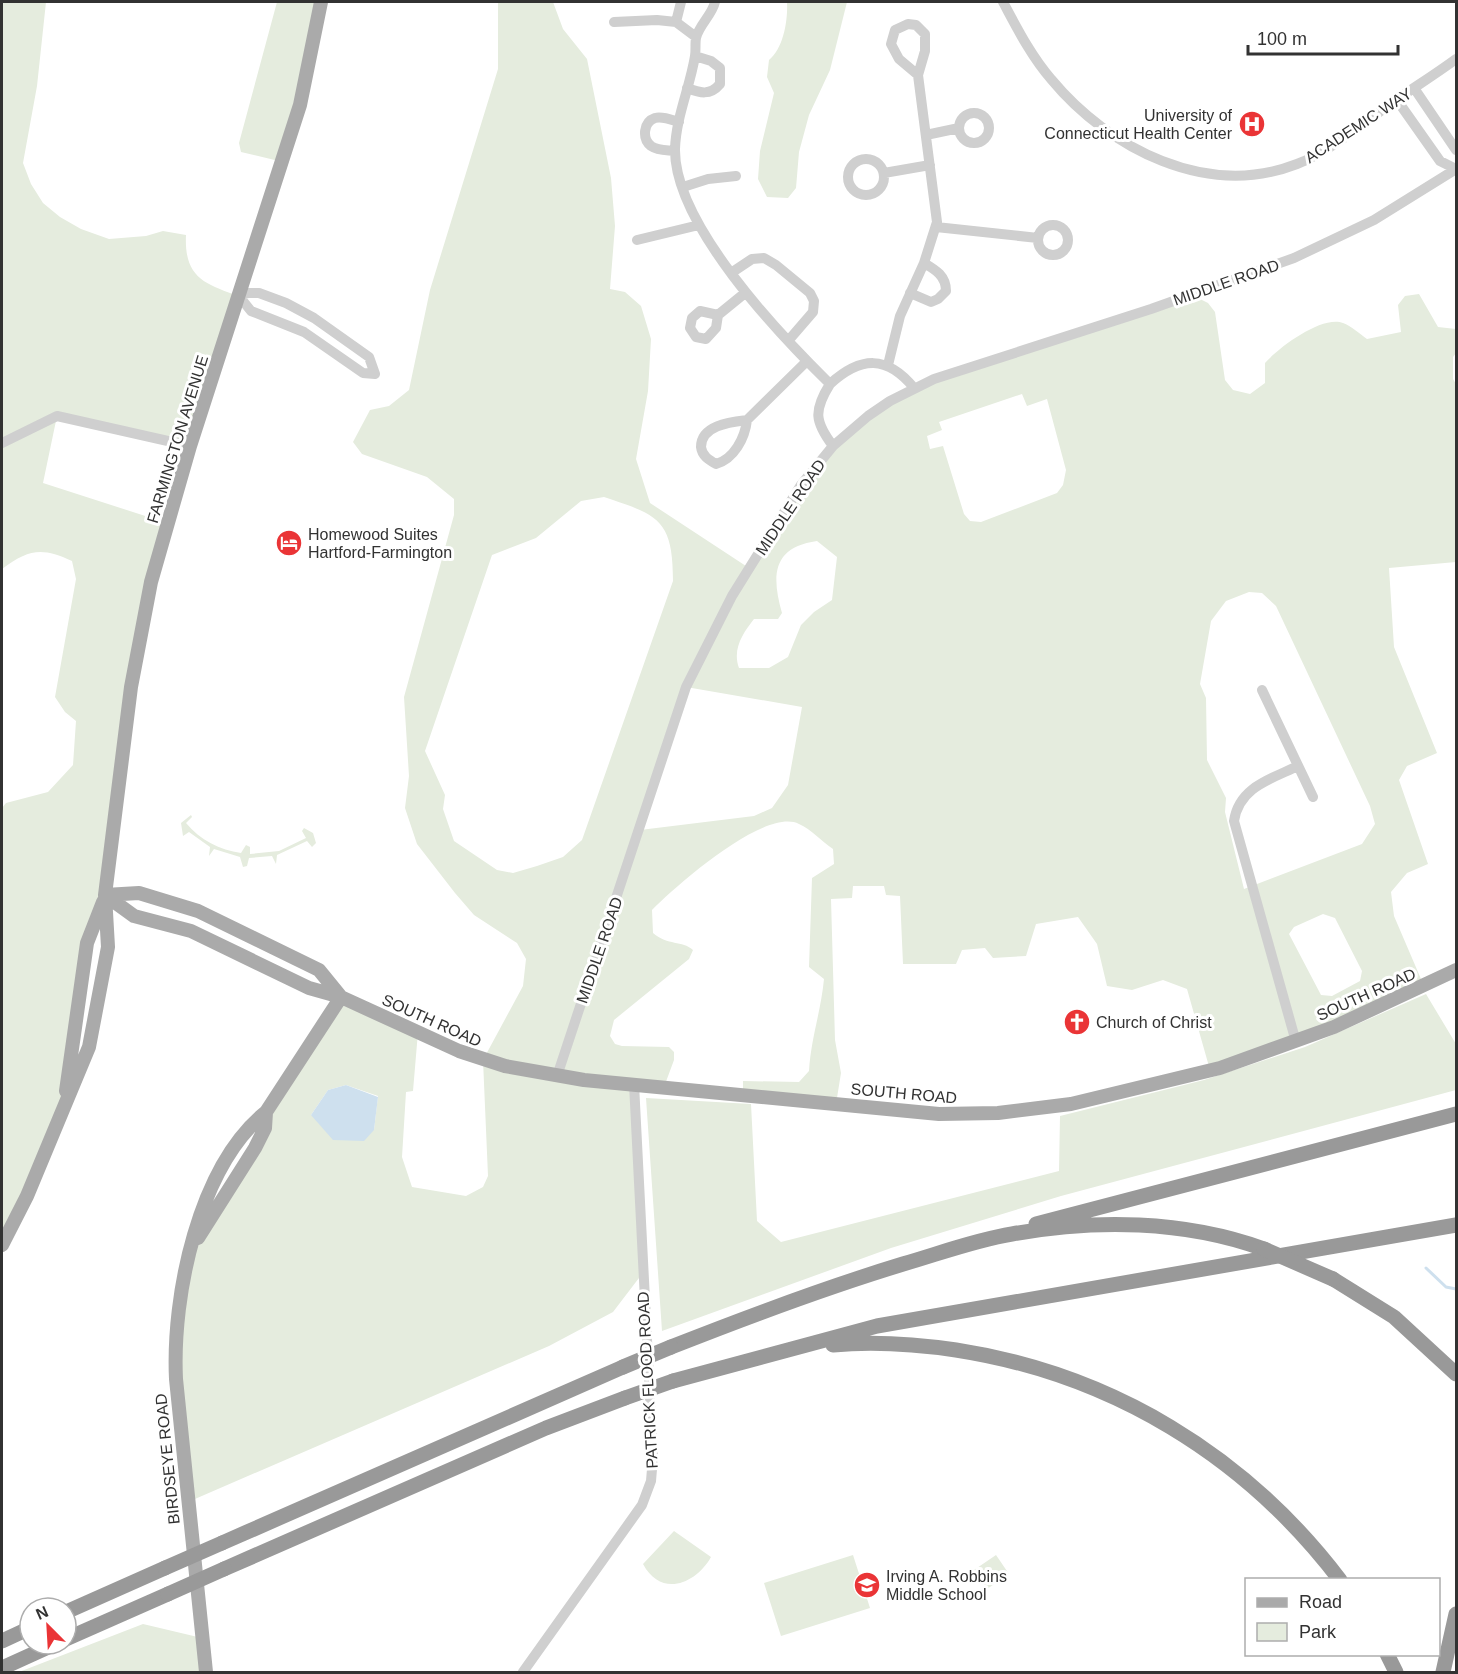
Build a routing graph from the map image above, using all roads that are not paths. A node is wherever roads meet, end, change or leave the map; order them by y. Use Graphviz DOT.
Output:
graph roads {
  1 [pos="321,2"];
  2 [pos="681,2"];
  3 [pos="715,2"];
  4 [pos="1003,2"];
  5 [pos="614,22"];
  6 [pos="676,22"];
  7 [pos="696,37"];
  8 [pos="695,56"];
  9 [pos="1456,59"];
  10 [pos="918,75"];
  11 [pos="687,88"];
  12 [pos="1414,88"];
  13 [pos="1396,100"];
  14 [pos="679,122"];
  15 [pos="959,128"];
  16 [pos="926,135"];
  17 [pos="1456,150"];
  18 [pos="675,151"];
  19 [pos="930,165"];
  20 [pos="1456,169"];
  21 [pos="884,173"];
  22 [pos="736,176"];
  23 [pos="683,187"];
  24 [pos="699,225"];
  25 [pos="936,227"];
  26 [pos="1038,238"];
  27 [pos="637,240"];
  28 [pos="924,263"];
  29 [pos="731,273"];
  30 [pos="745,292"];
  31 [pos="910,293"];
  32 [pos="239,296"];
  33 [pos="718,315"];
  34 [pos="788,341"];
  35 [pos="807,361"];
  36 [pos="888,365"];
  37 [pos="830,384"];
  38 [pos="914,388"];
  39 [pos="747,420"];
  40 [pos="2,442"];
  41 [pos="190,446"];
  42 [pos="833,446"];
  43 [pos="1262,690"];
  44 [pos="1298,766"];
  45 [pos="1313,797"];
  46 [pos="105,895"];
  47 [pos="1456,970"];
  48 [pos="341,997"];
  49 [pos="1296,1042"];
  50 [pos="557,1076"];
  51 [pos="634,1084"];
  52 [pos="66,1099"];
  53 [pos="1456,1114"];
  54 [pos="1456,1225"];
  55 [pos="1011,1234"];
  56 [pos="2,1245"];
  57 [pos="786,1350"];
  58 [pos="1456,1374"];
  59 [pos="1338,1578"];
  60 [pos="78,1607"];
  61 [pos="1456,1614"];
  62 [pos="18,1634"];
  63 [pos="78,1634"];
  64 [pos="2,1641"];
  65 [pos="28,1656"];
  66 [pos="1388,1656"];
  67 [pos="2,1668"];
  68 [pos="206,1672"];
  69 [pos="522,1672"];
  70 [pos="1396,1672"];
  71 [pos="1443,1672"];
  1 -- 32 [label="main road, FARMINGTON AVENUE"];
  2 -- 6 [label="street"];
  3 -- 7 [label="street"];
  4 -- 13 [label="street, ACADEMIC WAY"];
  5 -- 6 [label="street"];
  6 -- 7 [label="street"];
  7 -- 8 [label="street"];
  8 -- 11 [label="street"];
  8 -- 11 [label="street"];
  9 -- 12 [label="street, ACADEMIC WAY"];
  10 -- 10 [label="street"];
  10 -- 16 [label="street"];
  11 -- 14 [label="street"];
  12 -- 13 [label="street, ACADEMIC WAY"];
  12 -- 17 [label="street"];
  13 -- 20 [label="street"];
  14 -- 18 [label="street"];
  14 -- 18 [label="street"];
  15 -- 16 [label="street"];
  16 -- 19 [label="street"];
  18 -- 23 [label="street"];
  19 -- 21 [label="street"];
  19 -- 25 [label="street"];
  20 -- 38 [label="street, MIDDLE ROAD"];
  22 -- 23 [label="street"];
  23 -- 24 [label="street"];
  24 -- 27 [label="street"];
  24 -- 29 [label="street"];
  25 -- 26 [label="street"];
  25 -- 28 [label="street"];
  28 -- 31 [label="street"];
  28 -- 31 [label="street"];
  29 -- 30 [label="street"];
  29 -- 34 [label="street"];
  30 -- 33 [label="street"];
  30 -- 34 [label="street"];
  31 -- 36 [label="street"];
  32 -- 32 [label="street"];
  32 -- 41 [label="main road, FARMINGTON AVENUE"];
  34 -- 35 [label="street"];
  35 -- 37 [label="street"];
  35 -- 39 [label="street"];
  36 -- 37 [label="street"];
  36 -- 38 [label="street"];
  37 -- 42 [label="street"];
  38 -- 42 [label="street, MIDDLE ROAD"];
  39 -- 39 [label="street"];
  40 -- 41 [label="street"];
  41 -- 46 [label="main road, FARMINGTON AVENUE"];
  42 -- 50 [label="street, MIDDLE ROAD"];
  43 -- 44 [label="street"];
  44 -- 45 [label="street"];
  44 -- 49 [label="street"];
  46 -- 48 [label="main road, SOUTH ROAD"];
  46 -- 48 [label="main road, SOUTH ROAD"];
  46 -- 52 [label="main road, FARMINGTON AVENUE"];
  46 -- 52 [label="main road, FARMINGTON AVENUE"];
  47 -- 49 [label="main road, SOUTH ROAD"];
  48 -- 50 [label="main road, SOUTH ROAD"];
  48 -- 68 [label="main road, BIRDSEYE ROAD"];
  49 -- 51 [label="main road, SOUTH ROAD"];
  50 -- 51 [label="main road, SOUTH ROAD"];
  51 -- 69 [label="street, PATRICK FLOOD ROAD"];
  52 -- 56 [label="main road, FARMINGTON AVENUE"];
  53 -- 55 [label="highway"];
  54 -- 57 [label="highway"];
  55 -- 58 [label="highway, bridge"];
  55 -- 60 [label="highway, bridge"];
  57 -- 59 [label="highway"];
  57 -- 63 [label="highway, bridge"];
  61 -- 71 [label="highway"];
  62 -- 64 [label="highway"];
  65 -- 67 [label="highway"];
  66 -- 70 [label="highway"];
}
